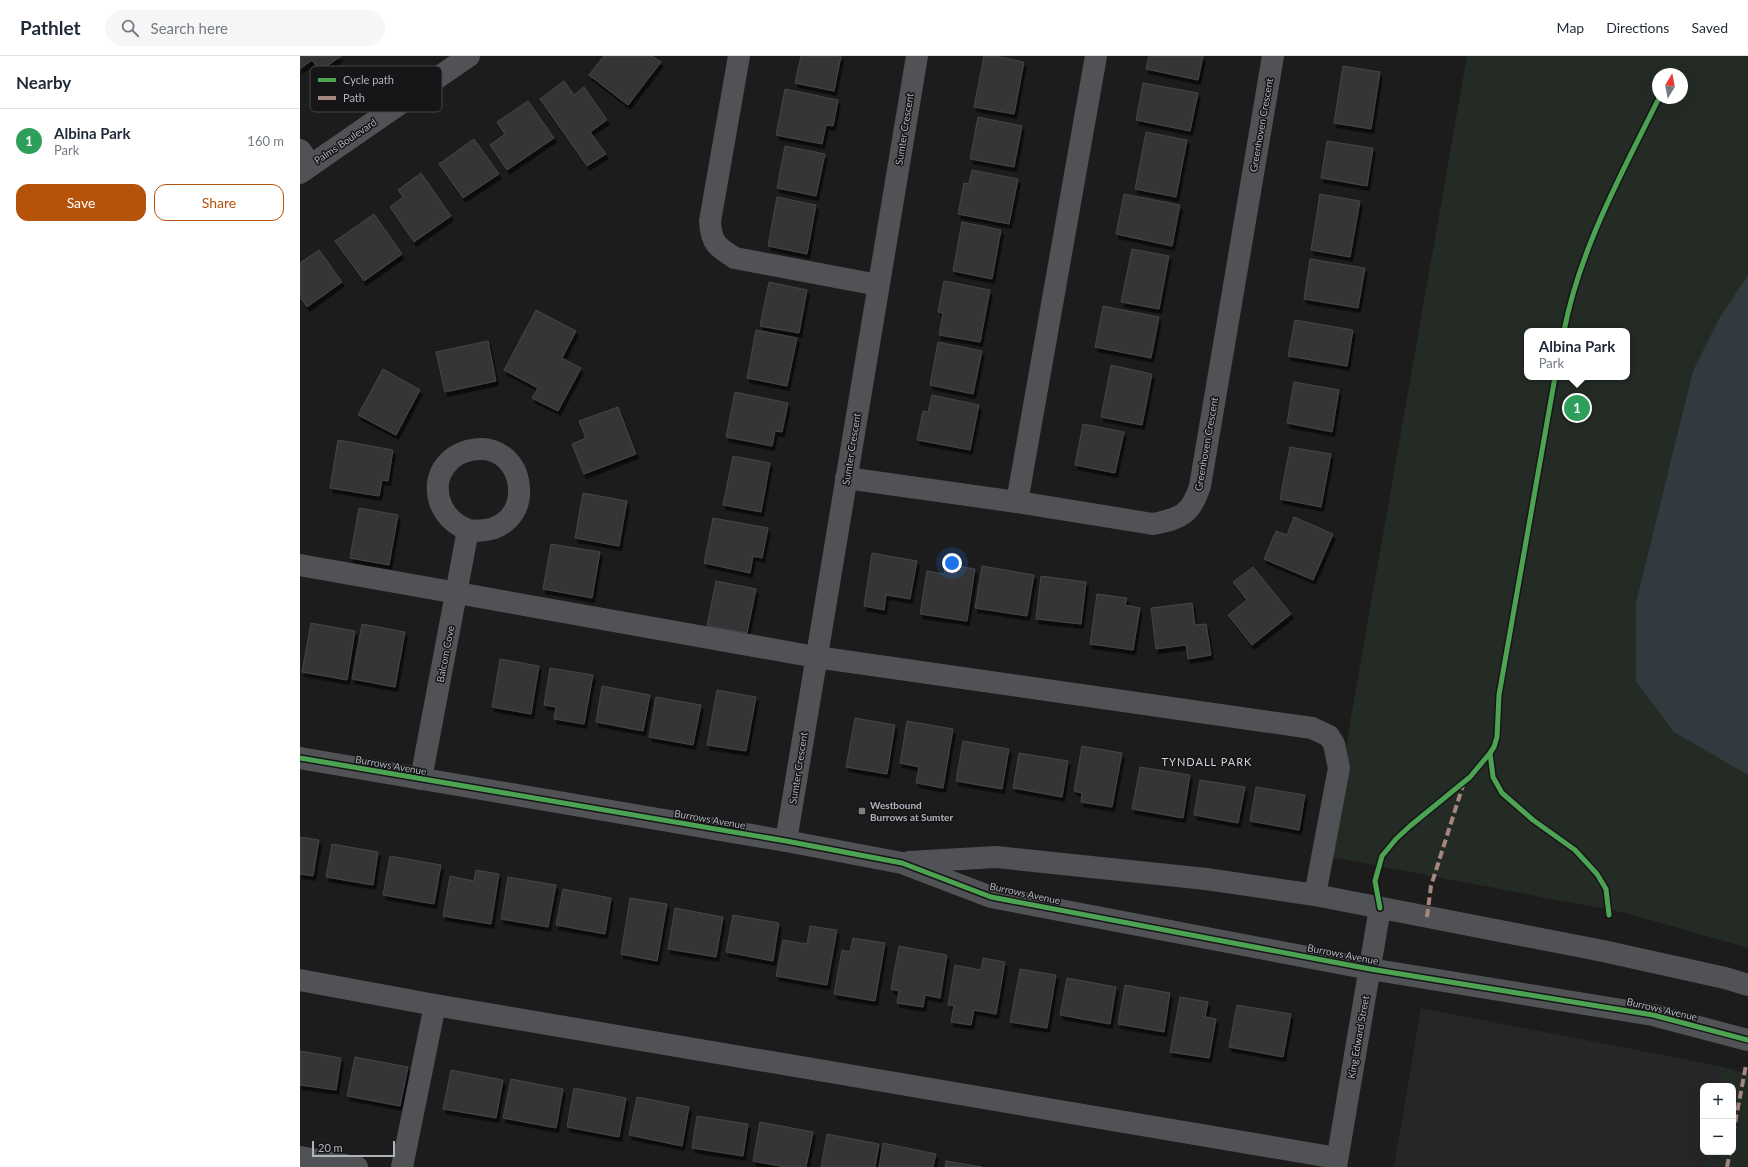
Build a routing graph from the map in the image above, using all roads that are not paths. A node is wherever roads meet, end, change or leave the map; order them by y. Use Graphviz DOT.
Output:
graph roads {
  1 [pos="469,56"];
  2 [pos="739,56"];
  3 [pos="917,56"];
  4 [pos="1096,56"];
  5 [pos="1273,56"];
  6 [pos="442,73"];
  7 [pos="382,112"];
  8 [pos="304,162"];
  9 [pos="878,285"];
  10 [pos="846,478"];
  11 [pos="1017,502"];
  12 [pos="468,530"];
  13 [pos="300,565"];
  14 [pos="456,593"];
  15 [pos="816,657"];
  16 [pos="300,758"];
  17 [pos="421,779"];
  18 [pos="786,841"];
  19 [pos="902,863"];
  20 [pos="1315,895"];
  21 [pos="1380,908"];
  22 [pos="1370,969"];
  23 [pos="300,980"];
  24 [pos="1748,985"];
  25 [pos="435,1005"];
  26 [pos="1748,1040"];
  27 [pos="300,1157"];
  28 [pos="1336,1163"];
  29 [pos="357,1167"];
  30 [pos="402,1167"];
  1 -- 6 [label="street, Palms Boulevard"];
  2 -- 9 [label="street"];
  3 -- 9 [label="street, Sumter Crescent"];
  4 -- 11 [label="street"];
  5 -- 11 [label="street, Greenhoven Crescent"];
  7 -- 8 [label="street, Palms Boulevard"];
  9 -- 10 [label="street, Sumter Crescent"];
  10 -- 11 [label="street, Greenhoven Crescent"];
  10 -- 15 [label="street, Sumter Crescent"];
  12 -- 14 [label="street, Balcom Cove"];
  13 -- 14 [label="street"];
  14 -- 15 [label="street"];
  14 -- 17 [label="street, Balcom Cove"];
  15 -- 18 [label="street, Sumter Crescent"];
  15 -- 20 [label="street"];
  16 -- 17 [label="street, Burrows Avenue"];
  17 -- 18 [label="street, Burrows Avenue"];
  18 -- 19 [label="street, Burrows Avenue"];
  19 -- 20 [label="street, Burrows Avenue"];
  19 -- 22 [label="street, Burrows Avenue"];
  20 -- 21 [label="street, Burrows Avenue"];
  21 -- 22 [label="street, King Edward Street"];
  21 -- 24 [label="street, Burrows Avenue"];
  22 -- 26 [label="street, Burrows Avenue"];
  22 -- 28 [label="street, King Edward Street"];
  23 -- 25 [label="street"];
  25 -- 28 [label="street"];
  25 -- 30 [label="street"];
  27 -- 29 [label="street"];
}
